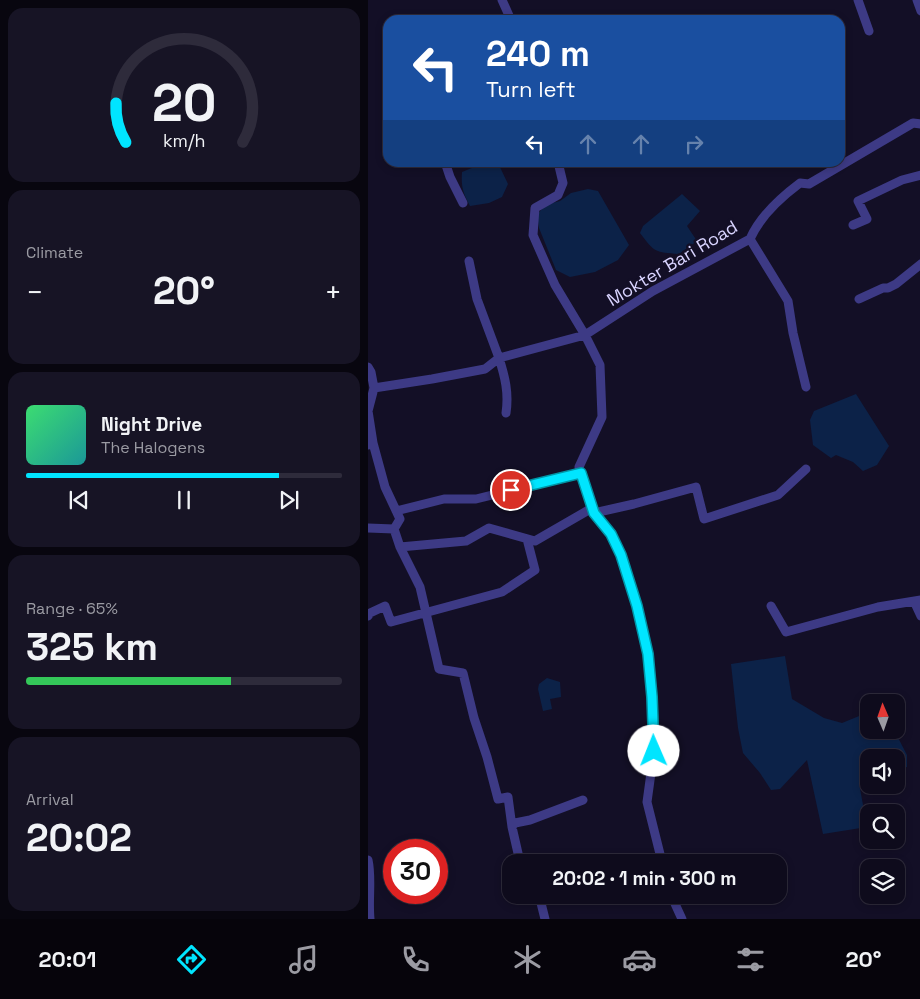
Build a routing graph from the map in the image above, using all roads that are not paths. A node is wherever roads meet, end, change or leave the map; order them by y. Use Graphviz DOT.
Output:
graph roads {
  1 [pos="502,0"];
  2 [pos="858,0"];
  3 [pos="917,0"];
  4 [pos="920,11"];
  5 [pos="509,15"];
  6 [pos="869,31"];
  7 [pos="920,124"];
  8 [pos="845,163"];
  9 [pos="447,167"];
  10 [pos="559,167"];
  11 [pos="838,167"];
  12 [pos="920,175"];
  13 [pos="463,203"];
  14 [pos="853,225"];
  15 [pos="750,239"];
  16 [pos="469,261"];
  17 [pos="920,264"];
  18 [pos="859,298"];
  19 [pos="585,335"];
  20 [pos="499,358"];
  21 [pos="368,367"];
  22 [pos="806,387"];
  23 [pos="374,388"];
  24 [pos="506,414"];
  25 [pos="370,444"];
  26 [pos="806,469"];
  27 [pos="581,473"];
  28 [pos="593,510"];
  29 [pos="396,511"];
  30 [pos="368,528"];
  31 [pos="394,529"];
  32 [pos="527,539"];
  33 [pos="400,546"];
  34 [pos="917,600"];
  35 [pos="771,606"];
  36 [pos="426,612"];
  37 [pos="368,616"];
  38 [pos="920,616"];
  39 [pos="583,800"];
  40 [pos="512,827"];
  41 [pos="518,854"];
  42 [pos="660,854"];
  43 [pos="368,860"];
  44 [pos="541,904"];
  45 [pos="675,904"];
  46 [pos="370,919"];
  47 [pos="545,919"];
  48 [pos="682,919"];
  1 -- 5 [label="street"];
  2 -- 6 [label="street"];
  3 -- 4 [label="street"];
  7 -- 8 [label="street, Mokter Bari Road"];
  9 -- 13 [label="street"];
  10 -- 19 [label="street"];
  11 -- 15 [label="street, Mokter Bari Road"];
  12 -- 14 [label="street"];
  15 -- 19 [label="street, Mokter Bari Road"];
  15 -- 22 [label="street"];
  16 -- 20 [label="street"];
  17 -- 18 [label="street"];
  19 -- 20 [label="street, Mokter Bari Road"];
  19 -- 27 [label="street"];
  20 -- 23 [label="street, Mokter Bari Road"];
  20 -- 24 [label="street"];
  21 -- 23 [label="street"];
  23 -- 25 [label="street"];
  25 -- 29 [label="street"];
  26 -- 28 [label="street"];
  27 -- 28 [label="street"];
  27 -- 29 [label="street"];
  28 -- 32 [label="street"];
  28 -- 42 [label="street"];
  29 -- 31 [label="street"];
  30 -- 31 [label="street"];
  31 -- 33 [label="street"];
  32 -- 33 [label="street"];
  32 -- 36 [label="street"];
  33 -- 36 [label="street"];
  34 -- 35 [label="street"];
  34 -- 38 [label="street"];
  36 -- 37 [label="street"];
  36 -- 40 [label="street"];
  39 -- 40 [label="street"];
  40 -- 41 [label="street"];
  43 -- 46 [label="street"];
  44 -- 47 [label="street"];
  45 -- 48 [label="street"];
}
